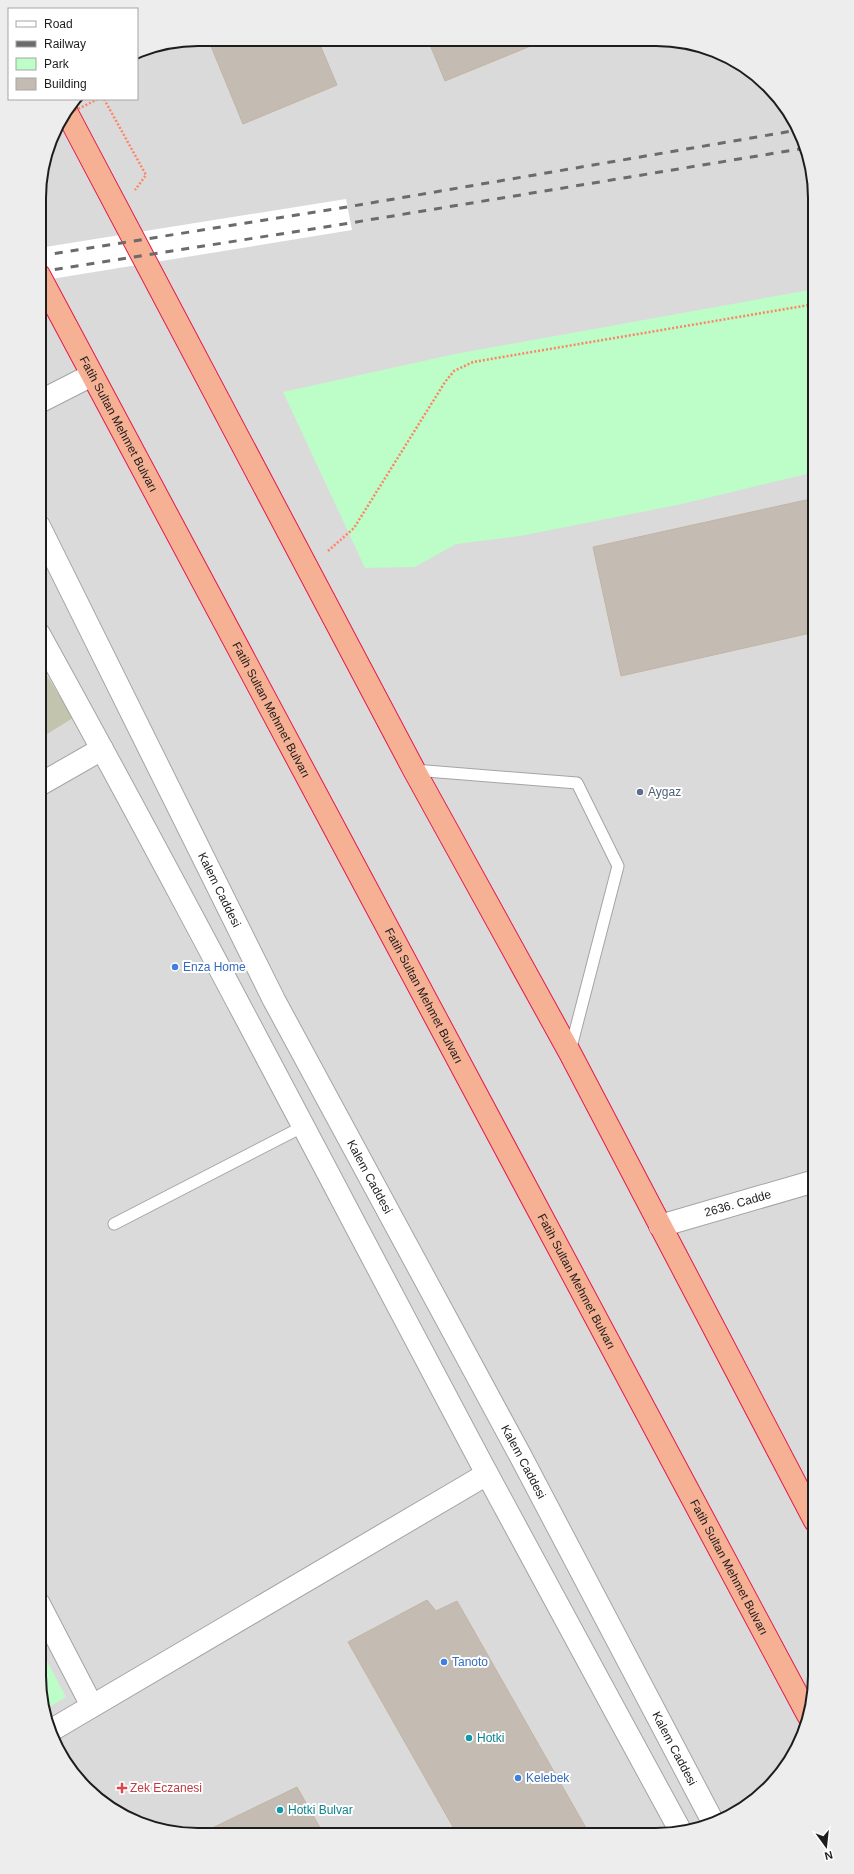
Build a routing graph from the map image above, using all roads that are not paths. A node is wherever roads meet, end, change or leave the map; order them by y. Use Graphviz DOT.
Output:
graph roads {
  1 [pos="69,118"];
  2 [pos="46,289"];
  3 [pos="92,375"];
  4 [pos="46,398"];
  5 [pos="46,540"];
  6 [pos="46,647"];
  7 [pos="102,749"];
  8 [pos="414,770"];
  9 [pos="46,781"];
  10 [pos="570,1053"];
  11 [pos="304,1126"];
  12 [pos="808,1183"];
  13 [pos="114,1224"];
  14 [pos="660,1226"];
  15 [pos="487,1474"];
  16 [pos="808,1508"];
  17 [pos="46,1617"];
  18 [pos="92,1706"];
  19 [pos="804,1708"];
  20 [pos="55,1728"];
  21 [pos="711,1817"];
  22 [pos="678,1826"];
  1 -- 8 [label="highway"];
  2 -- 3 [label="highway, Fatih Sultan Mehmet Bulvarı"];
  3 -- 4 [label="street"];
  3 -- 19 [label="highway, Fatih Sultan Mehmet Bulvarı"];
  5 -- 21 [label="street, Kalem Caddesi"];
  6 -- 7 [label="street"];
  7 -- 9 [label="street"];
  7 -- 11 [label="street"];
  8 -- 10 [label="highway"];
  8 -- 10 [label="lane"];
  10 -- 14 [label="highway"];
  11 -- 13 [label="lane"];
  11 -- 15 [label="street"];
  12 -- 14 [label="street, 2636. Cadde"];
  14 -- 16 [label="highway"];
  15 -- 18 [label="street"];
  15 -- 22 [label="street"];
  17 -- 18 [label="street"];
  18 -- 20 [label="street"];
}
